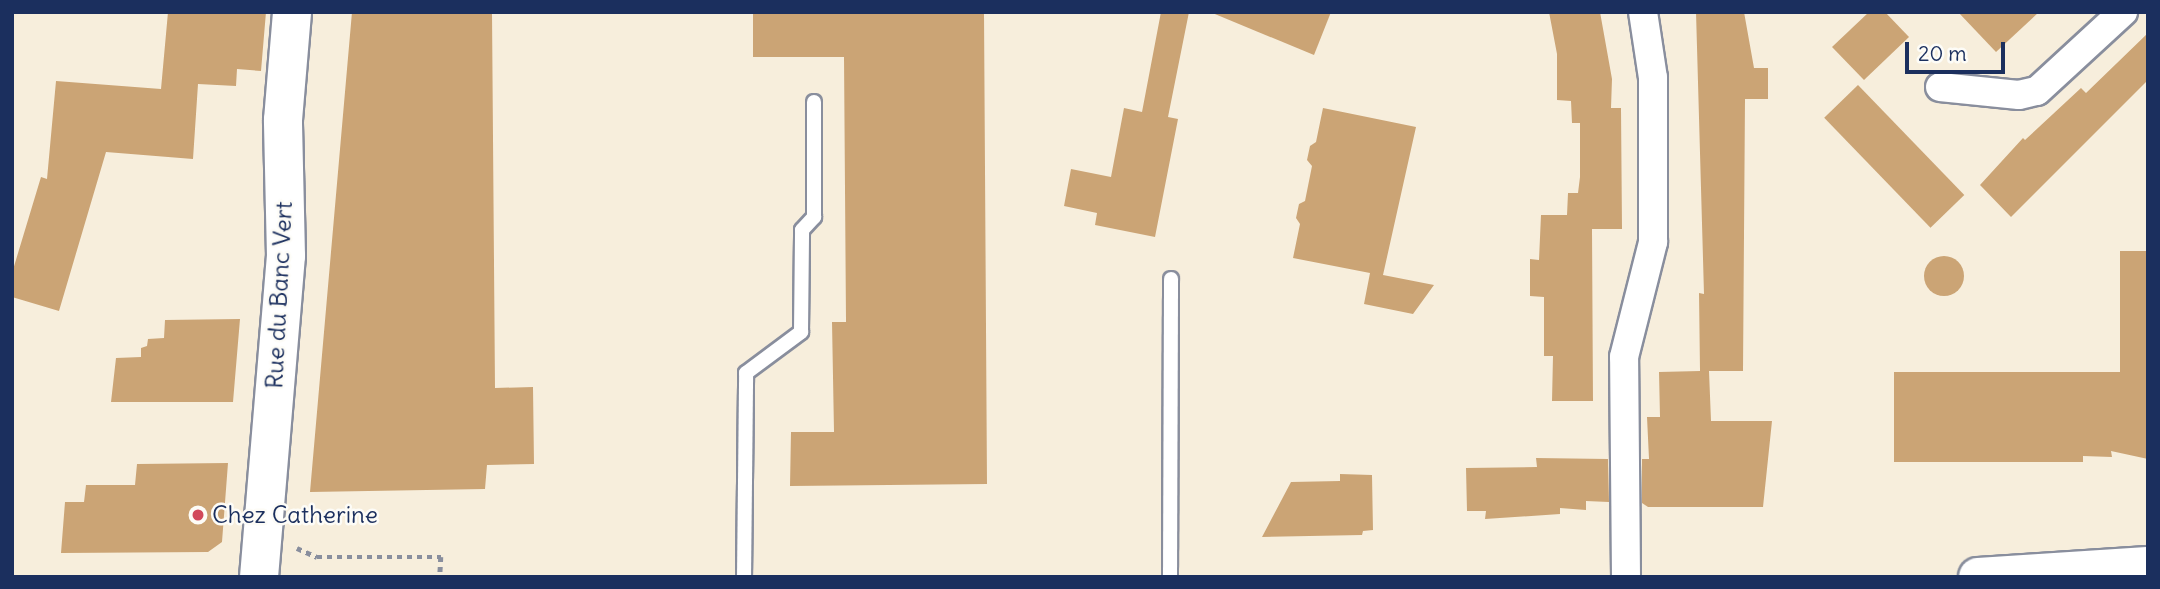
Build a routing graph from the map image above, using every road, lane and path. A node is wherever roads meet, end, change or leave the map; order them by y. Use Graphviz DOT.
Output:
graph roads {
  1 [pos="292,12"];
  2 [pos="1643,12"];
  3 [pos="2123,12"];
  4 [pos="1940,87"];
  5 [pos="814,102"];
  6 [pos="1171,279"];
  7 [pos="291,538"];
  8 [pos="2148,566"];
  9 [pos="259,577"];
  10 [pos="440,577"];
  11 [pos="744,577"];
  12 [pos="1170,577"];
  13 [pos="1626,577"];
  14 [pos="1978,577"];
  1 -- 9 [label="street, Rue du Banc Vert"];
  2 -- 13 [label="street"];
  3 -- 4 [label="street"];
  5 -- 11 [label="lane"];
  6 -- 12 [label="lane"];
  7 -- 10 [label="path"];
  8 -- 14 [label="street"];
}
